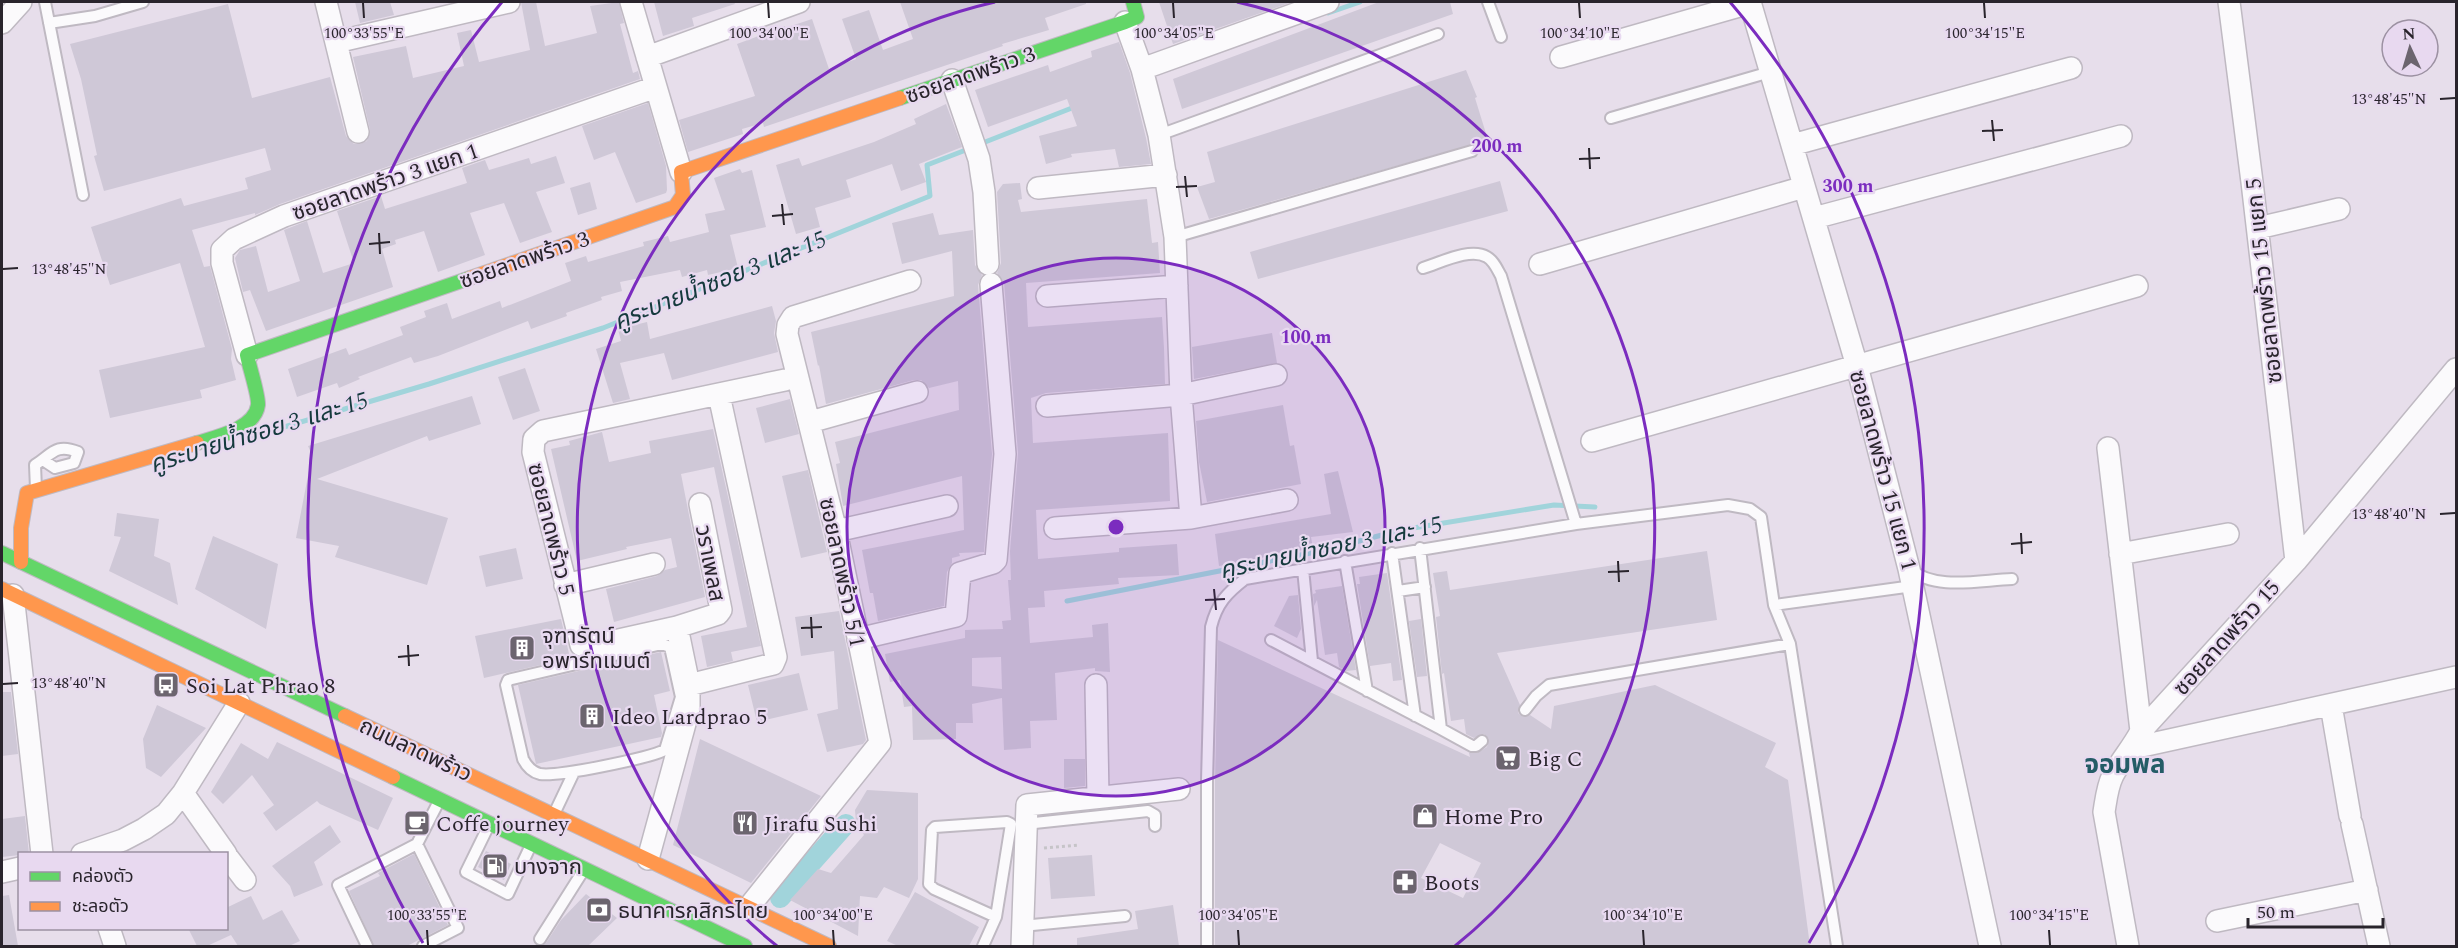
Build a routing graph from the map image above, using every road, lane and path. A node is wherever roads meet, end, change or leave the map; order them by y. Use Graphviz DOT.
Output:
graph roads {
  1 [pos="21,2"];
  2 [pos="45,2"];
  3 [pos="143,2"];
  4 [pos="326,2"];
  5 [pos="510,2"];
  6 [pos="631,2"];
  7 [pos="799,2"];
  8 [pos="1328,2"];
  9 [pos="1488,2"];
  10 [pos="1750,2"];
  11 [pos="2229,2"];
  12 [pos="1304,6"];
  13 [pos="1132,13"];
  14 [pos="2,23"];
  15 [pos="49,23"];
  16 [pos="1438,34"];
  17 [pos="1501,37"];
  18 [pos="336,42"];
  19 [pos="647,57"];
  20 [pos="1561,57"];
  21 [pos="2071,68"];
  22 [pos="1770,72"];
  23 [pos="1146,74"];
  24 [pos="952,80"];
  25 [pos="656,87"];
  26 [pos="1611,118"];
  27 [pos="358,132"];
  28 [pos="1159,135"];
  29 [pos="2121,136"];
  30 [pos="1792,145"];
  31 [pos="1472,151"];
  32 [pos="681,172"];
  33 [pos="1166,175"];
  34 [pos="1804,187"];
  35 [pos="1038,188"];
  36 [pos="83,195"];
  37 [pos="2338,209"];
  38 [pos="1814,218"];
  39 [pos="2258,228"];
  40 [pos="1175,237"];
  41 [pos="1540,264"];
  42 [pos="1422,268"];
  43 [pos="910,281"];
  44 [pos="1177,286"];
  45 [pos="2137,286"];
  46 [pos="1047,296"];
  47 [pos="247,355"];
  48 [pos="1857,366"];
  49 [pos="2457,369"];
  50 [pos="1276,375"];
  51 [pos="784,380"];
  52 [pos="917,393"];
  53 [pos="719,395"];
  54 [pos="1181,395"];
  55 [pos="1047,406"];
  56 [pos="810,422"];
  57 [pos="1592,441"];
  58 [pos="2108,448"];
  59 [pos="43,460"];
  60 [pos="36,489"];
  61 [pos="1287,500"];
  62 [pos="699,504"];
  63 [pos="947,506"];
  64 [pos="1191,518"];
  65 [pos="1574,519"];
  66 [pos="1054,528"];
  67 [pos="836,531"];
  68 [pos="2228,534"];
  69 [pos="1420,548"];
  70 [pos="2,553"];
  71 [pos="1392,553"];
  72 [pos="2120,554"];
  73 [pos="1345,561"];
  74 [pos="2296,561"];
  75 [pos="21,562"];
  76 [pos="654,564"];
  77 [pos="1303,569"];
  78 [pos="1911,577"];
  79 [pos="2012,579"];
  80 [pos="565,585"];
  81 [pos="1425,587"];
  82 [pos="1398,591"];
  83 [pos="7,592"];
  84 [pos="1774,605"];
  85 [pos="677,627"];
  86 [pos="858,639"];
  87 [pos="1271,640"];
  88 [pos="1790,644"];
  89 [pos="1312,661"];
  90 [pos="2457,677"];
  91 [pos="689,685"];
  92 [pos="1096,686"];
  93 [pos="1367,691"];
  94 [pos="239,703"];
  95 [pos="2331,705"];
  96 [pos="1525,710"];
  97 [pos="1415,716"];
  98 [pos="1441,729"];
  99 [pos="2137,740"];
  100 [pos="1482,741"];
  101 [pos="574,772"];
  102 [pos="1179,789"];
  103 [pos="183,793"];
  104 [pos="1098,797"];
  105 [pos="440,799"];
  106 [pos="554,814"];
  107 [pos="489,824"];
  108 [pos="1025,824"];
  109 [pos="1155,826"];
  110 [pos="602,837"];
  111 [pos="417,844"];
  112 [pos="532,844"];
  113 [pos="1079,845"];
  114 [pos="1024,850"];
  115 [pos="42,852"];
  116 [pos="87,852"];
  117 [pos="225,852"];
  118 [pos="228,857"];
  119 [pos="648,859"];
  120 [pos="18,868"];
  121 [pos="584,870"];
  122 [pos="2,872"];
  123 [pos="245,880"];
  124 [pos="692,881"];
  125 [pos="2367,891"];
  126 [pos="748,908"];
  127 [pos="676,914"];
  128 [pos="1125,916"];
  129 [pos="996,917"];
  130 [pos="2217,921"];
  131 [pos="110,930"];
  132 [pos="1022,936"];
  133 [pos="540,939"];
  134 [pos="115,946"];
  135 [pos="368,946"];
  136 [pos="423,946"];
  137 [pos="745,946"];
  138 [pos="829,946"];
  139 [pos="983,946"];
  140 [pos="1207,946"];
  141 [pos="1837,946"];
  142 [pos="1990,946"];
  143 [pos="2128,946"];
  144 [pos="2379,946"];
  1 -- 14 [label="street"];
  2 -- 15 [label="lane"];
  3 -- 15 [label="lane"];
  4 -- 18 [label="street"];
  5 -- 18 [label="street"];
  6 -- 19 [label="street"];
  7 -- 19 [label="street"];
  8 -- 12 [label="street"];
  9 -- 17 [label="lane"];
  10 -- 20 [label="street"];
  10 -- 22 [label="street, ซอยลาดพร้าว 15 แยก 1"];
  11 -- 39 [label="street, ซอยลาดพร้าว 15 แยก 5"];
  12 -- 23 [label="street"];
  13 -- 23 [label="street"];
  13 -- 24 [label="main road, ซอยลาดพร้าว 3"];
  15 -- 36 [label="lane"];
  16 -- 28 [label="lane"];
  18 -- 27 [label="street"];
  19 -- 25 [label="street"];
  21 -- 30 [label="street"];
  22 -- 26 [label="lane"];
  22 -- 30 [label="street, ซอยลาดพร้าว 15 แยก 1"];
  23 -- 28 [label="street"];
  24 -- 32 [label="main road, ซอยลาดพร้าว 3"];
  24 -- 86 [label="street"];
  25 -- 32 [label="street"];
  25 -- 47 [label="street, ซอยลาดพร้าว 3 แยก 1"];
  28 -- 33 [label="street"];
  29 -- 38 [label="street"];
  30 -- 34 [label="street, ซอยลาดพร้าว 15 แยก 1"];
  31 -- 40 [label="lane"];
  32 -- 47 [label="main road, ซอยลาดพร้าว 3"];
  33 -- 35 [label="street"];
  33 -- 40 [label="street"];
  34 -- 38 [label="street, ซอยลาดพร้าว 15 แยก 1"];
  34 -- 41 [label="street"];
  37 -- 39 [label="street"];
  38 -- 48 [label="street, ซอยลาดพร้าว 15 แยก 1"];
  39 -- 74 [label="street, ซอยลาดพร้าว 15 แยก 5"];
  40 -- 44 [label="street"];
  42 -- 65 [label="lane"];
  43 -- 56 [label="street, ซอยลาดพร้าว 5/1"];
  44 -- 46 [label="street"];
  44 -- 54 [label="street"];
  45 -- 48 [label="street"];
  47 -- 60 [label="main road"];
  48 -- 57 [label="street"];
  48 -- 78 [label="street, ซอยลาดพร้าว 15 แยก 1"];
  49 -- 74 [label="street, ซอยลาดพร้าว 15"];
  50 -- 54 [label="street"];
  51 -- 53 [label="street, ซอยลาดพร้าว 5"];
  52 -- 56 [label="street"];
  53 -- 80 [label="street, ซอยลาดพร้าว 5"];
  53 -- 91 [label="street"];
  54 -- 55 [label="street"];
  54 -- 64 [label="street"];
  56 -- 67 [label="street, ซอยลาดพร้าว 5/1"];
  58 -- 72 [label="street"];
  59 -- 60 [label="lane"];
  60 -- 75 [label="main road"];
  61 -- 64 [label="street"];
  62 -- 85 [label="street, วราเพลส"];
  63 -- 67 [label="street"];
  64 -- 66 [label="street"];
  65 -- 69 [label="lane"];
  65 -- 84 [label="lane"];
  67 -- 86 [label="street, ซอยลาดพร้าว 5/1"];
  68 -- 72 [label="street"];
  69 -- 71 [label="lane"];
  69 -- 81 [label="lane"];
  70 -- 75 [label="main road, ถนนลาดพร้าว"];
  71 -- 73 [label="lane"];
  71 -- 82 [label="lane"];
  72 -- 99 [label="street"];
  73 -- 77 [label="lane"];
  73 -- 93 [label="lane"];
  74 -- 99 [label="street, ซอยลาดพร้าว 15"];
  75 -- 106 [label="main road, ถนนลาดพร้าว"];
  76 -- 80 [label="street"];
  77 -- 89 [label="lane"];
  77 -- 140 [label="lane"];
  78 -- 79 [label="lane"];
  78 -- 84 [label="lane"];
  78 -- 142 [label="street, ซอยลาดพร้าว 15 แยก 1"];
  80 -- 85 [label="street, ซอยลาดพร้าว 5"];
  81 -- 82 [label="lane"];
  81 -- 98 [label="lane"];
  82 -- 97 [label="lane"];
  83 -- 94 [label="main road, ถนนลาดพร้าว"];
  83 -- 115 [label="street"];
  84 -- 88 [label="lane"];
  85 -- 91 [label="street"];
  86 -- 126 [label="street, ซอยลาดพร้าว 5/1"];
  87 -- 89 [label="lane"];
  88 -- 96 [label="lane"];
  88 -- 141 [label="lane"];
  89 -- 93 [label="lane"];
  90 -- 95 [label="street"];
  91 -- 119 [label="street"];
  92 -- 104 [label="street"];
  93 -- 97 [label="lane"];
  94 -- 103 [label="street"];
  94 -- 105 [label="main road, ถนนลาดพร้าว"];
  95 -- 99 [label="street"];
  95 -- 125 [label="street"];
  97 -- 98 [label="lane"];
  98 -- 100 [label="lane"];
  99 -- 143 [label="street, ซอยลาดพร้าว 15"];
  101 -- 101 [label="lane"];
  101 -- 106 [label="lane"];
  102 -- 104 [label="street"];
  103 -- 116 [label="street"];
  103 -- 117 [label="street"];
  104 -- 108 [label="street"];
  105 -- 107 [label="main road, ถนนลาดพร้าว"];
  105 -- 111 [label="lane"];
  106 -- 110 [label="main road, ถนนลาดพร้าว"];
  107 -- 112 [label="main road, ถนนลาดพร้าว"];
  107 -- 112 [label="lane"];
  108 -- 109 [label="lane"];
  108 -- 114 [label="street"];
  110 -- 119 [label="main road, ถนนลาดพร้าว"];
  110 -- 121 [label="main road"];
  111 -- 135 [label="lane"];
  111 -- 136 [label="lane"];
  112 -- 121 [label="main road, ถนนลาดพร้าว"];
  113 -- 114 [label="path"];
  114 -- 132 [label="street"];
  118 -- 123 [label="street"];
  119 -- 124 [label="main road, ถนนลาดพร้าว"];
  120 -- 122 [label="street"];
  121 -- 127 [label="main road, ถนนลาดพร้าว"];
  121 -- 133 [label="lane"];
  124 -- 126 [label="main road, ถนนลาดพร้าว"];
  124 -- 127 [label="main road"];
  125 -- 130 [label="street"];
  125 -- 144 [label="street"];
  126 -- 138 [label="main road, ถนนลาดพร้าว"];
  127 -- 137 [label="main road, ถนนลาดพร้าว"];
  128 -- 132 [label="lane"];
  129 -- 129 [label="lane"];
  129 -- 139 [label="lane"];
  131 -- 134 [label="street"];
}
